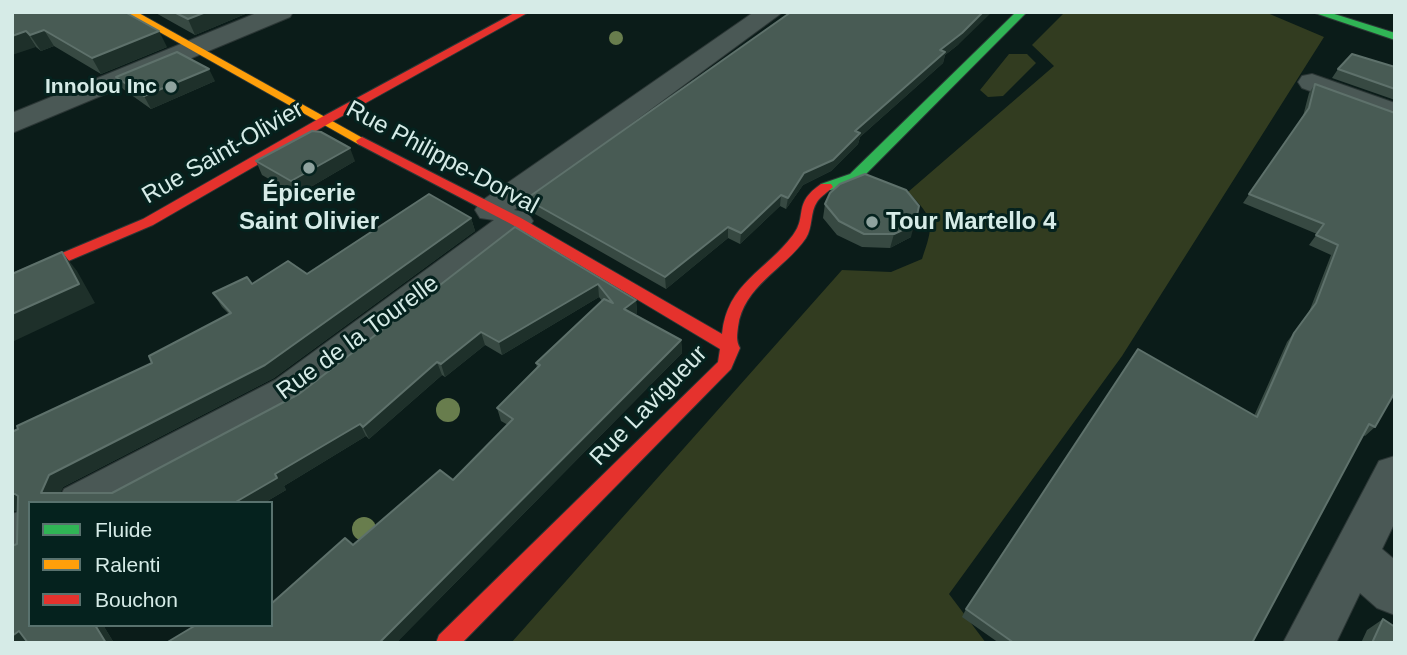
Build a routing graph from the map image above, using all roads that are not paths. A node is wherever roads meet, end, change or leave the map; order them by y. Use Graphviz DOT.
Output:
graph roads {
  1 [pos="129,12"];
  2 [pos="281,12"];
  3 [pos="524,12"];
  4 [pos="771,12"];
  5 [pos="1022,12"];
  6 [pos="1317,12"];
  7 [pos="1395,37"];
  8 [pos="195,50"];
  9 [pos="1312,82"];
  10 [pos="1395,113"];
  11 [pos="324,121"];
  12 [pos="12,124"];
  13 [pos="504,215"];
  14 [pos="12,281"];
  15 [pos="732,348"];
  16 [pos="1395,475"];
  17 [pos="84,501"];
  18 [pos="28,530"];
  19 [pos="12,539"];
  20 [pos="1353,556"];
  21 [pos="1395,591"];
  22 [pos="447,643"];
  23 [pos="1309,643"];
  1 -- 8 [label="street, Rue Philippe-Dorval"];
  2 -- 8 [label="street"];
  3 -- 11 [label="street, Rue Saint-Olivier"];
  4 -- 13 [label="street, Rue de la Tourelle"];
  5 -- 15 [label="street, Rue Lavigueur"];
  6 -- 7 [label="street"];
  8 -- 11 [label="street, Rue Philippe-Dorval"];
  8 -- 12 [label="street"];
  9 -- 10 [label="street"];
  11 -- 13 [label="street, Rue Philippe-Dorval"];
  11 -- 14 [label="street, Rue Saint-Olivier"];
  13 -- 15 [label="street, Rue Philippe-Dorval"];
  13 -- 17 [label="street, Rue de la Tourelle"];
  15 -- 22 [label="street, Rue Lavigueur"];
  16 -- 20 [label="street"];
  18 -- 19 [label="street"];
  20 -- 21 [label="street"];
  20 -- 23 [label="street"];
}
